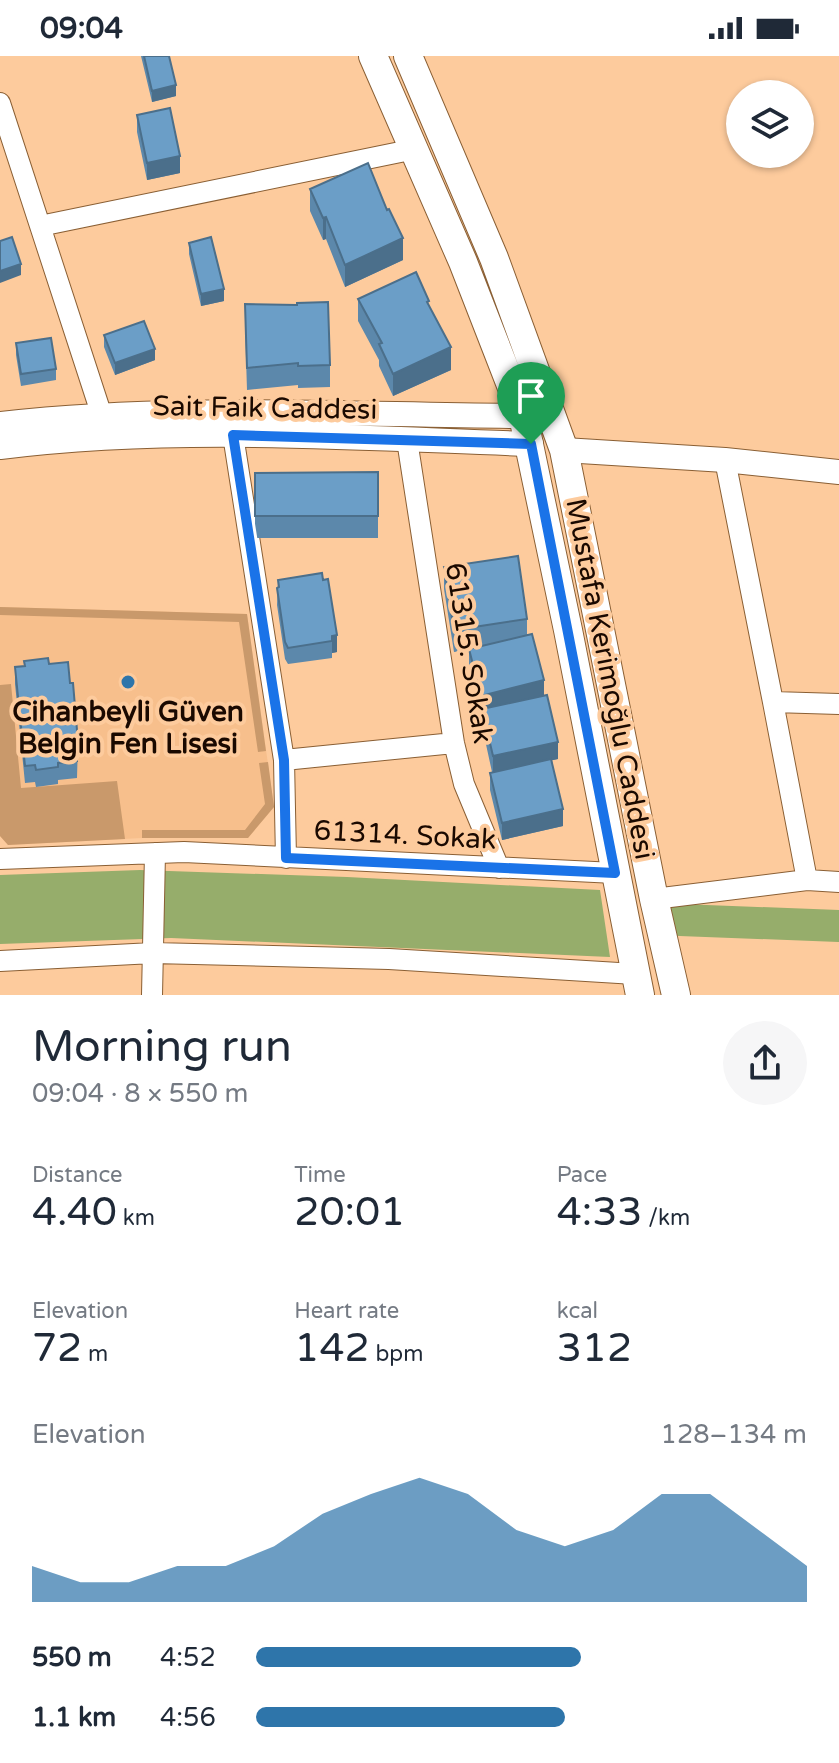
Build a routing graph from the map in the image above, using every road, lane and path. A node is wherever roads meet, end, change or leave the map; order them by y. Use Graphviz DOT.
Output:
graph roads {
  1 [pos="373,56"];
  2 [pos="408,56"];
  3 [pos="0,103"];
  4 [pos="415,149"];
  5 [pos="40,226"];
  6 [pos="102,416"];
  7 [pos="523,416"];
  8 [pos="0,424"];
  9 [pos="233,435"];
  10 [pos="407,440"];
  11 [pos="531,444"];
  12 [pos="0,447"];
  13 [pos="564,450"];
  14 [pos="725,460"];
  15 [pos="839,472"];
  16 [pos="773,702"];
  17 [pos="839,704"];
  18 [pos="454,743"];
  19 [pos="284,760"];
  20 [pos="155,854"];
  21 [pos="286,858"];
  22 [pos="0,859"];
  23 [pos="499,868"];
  24 [pos="615,873"];
  25 [pos="807,880"];
  26 [pos="839,882"];
  27 [pos="654,899"];
  28 [pos="153,953"];
  29 [pos="0,961"];
  30 [pos="637,985"];
  31 [pos="152,995"];
  32 [pos="676,995"];
  1 -- 4 [label="main road, Mustafa Kerimoğlu Caddesi"];
  2 -- 13 [label="main road, Mustafa Kerimoğlu Caddesi"];
  3 -- 5 [label="street"];
  4 -- 5 [label="street"];
  4 -- 7 [label="main road, Mustafa Kerimoğlu Caddesi"];
  5 -- 6 [label="street"];
  6 -- 7 [label="street, Sait Faik Caddesi"];
  6 -- 8 [label="street, Sait Faik Caddesi"];
  7 -- 11 [label="main road, Mustafa Kerimoğlu Caddesi"];
  9 -- 10 [label="street, Sait Faik Caddesi"];
  9 -- 12 [label="street, Sait Faik Caddesi"];
  9 -- 19 [label="street"];
  10 -- 11 [label="street, Sait Faik Caddesi"];
  10 -- 18 [label="street, 61315. Sokak"];
  11 -- 24 [label="main road, Mustafa Kerimoğlu Caddesi"];
  13 -- 14 [label="street"];
  13 -- 27 [label="main road, Mustafa Kerimoğlu Caddesi"];
  14 -- 15 [label="street"];
  14 -- 16 [label="street"];
  16 -- 17 [label="street"];
  16 -- 25 [label="street"];
  18 -- 19 [label="street"];
  18 -- 23 [label="street, 61315. Sokak"];
  19 -- 21 [label="street"];
  20 -- 21 [label="street, 61314. Sokak"];
  20 -- 22 [label="street, 61314. Sokak"];
  20 -- 28 [label="street"];
  21 -- 23 [label="street, 61314. Sokak"];
  23 -- 24 [label="street, 61314. Sokak"];
  24 -- 30 [label="main road, Mustafa Kerimoğlu Caddesi"];
  25 -- 26 [label="street"];
  25 -- 27 [label="street"];
  27 -- 32 [label="main road, Mustafa Kerimoğlu Caddesi"];
  28 -- 29 [label="street"];
  28 -- 30 [label="street"];
  28 -- 31 [label="street"];
}
